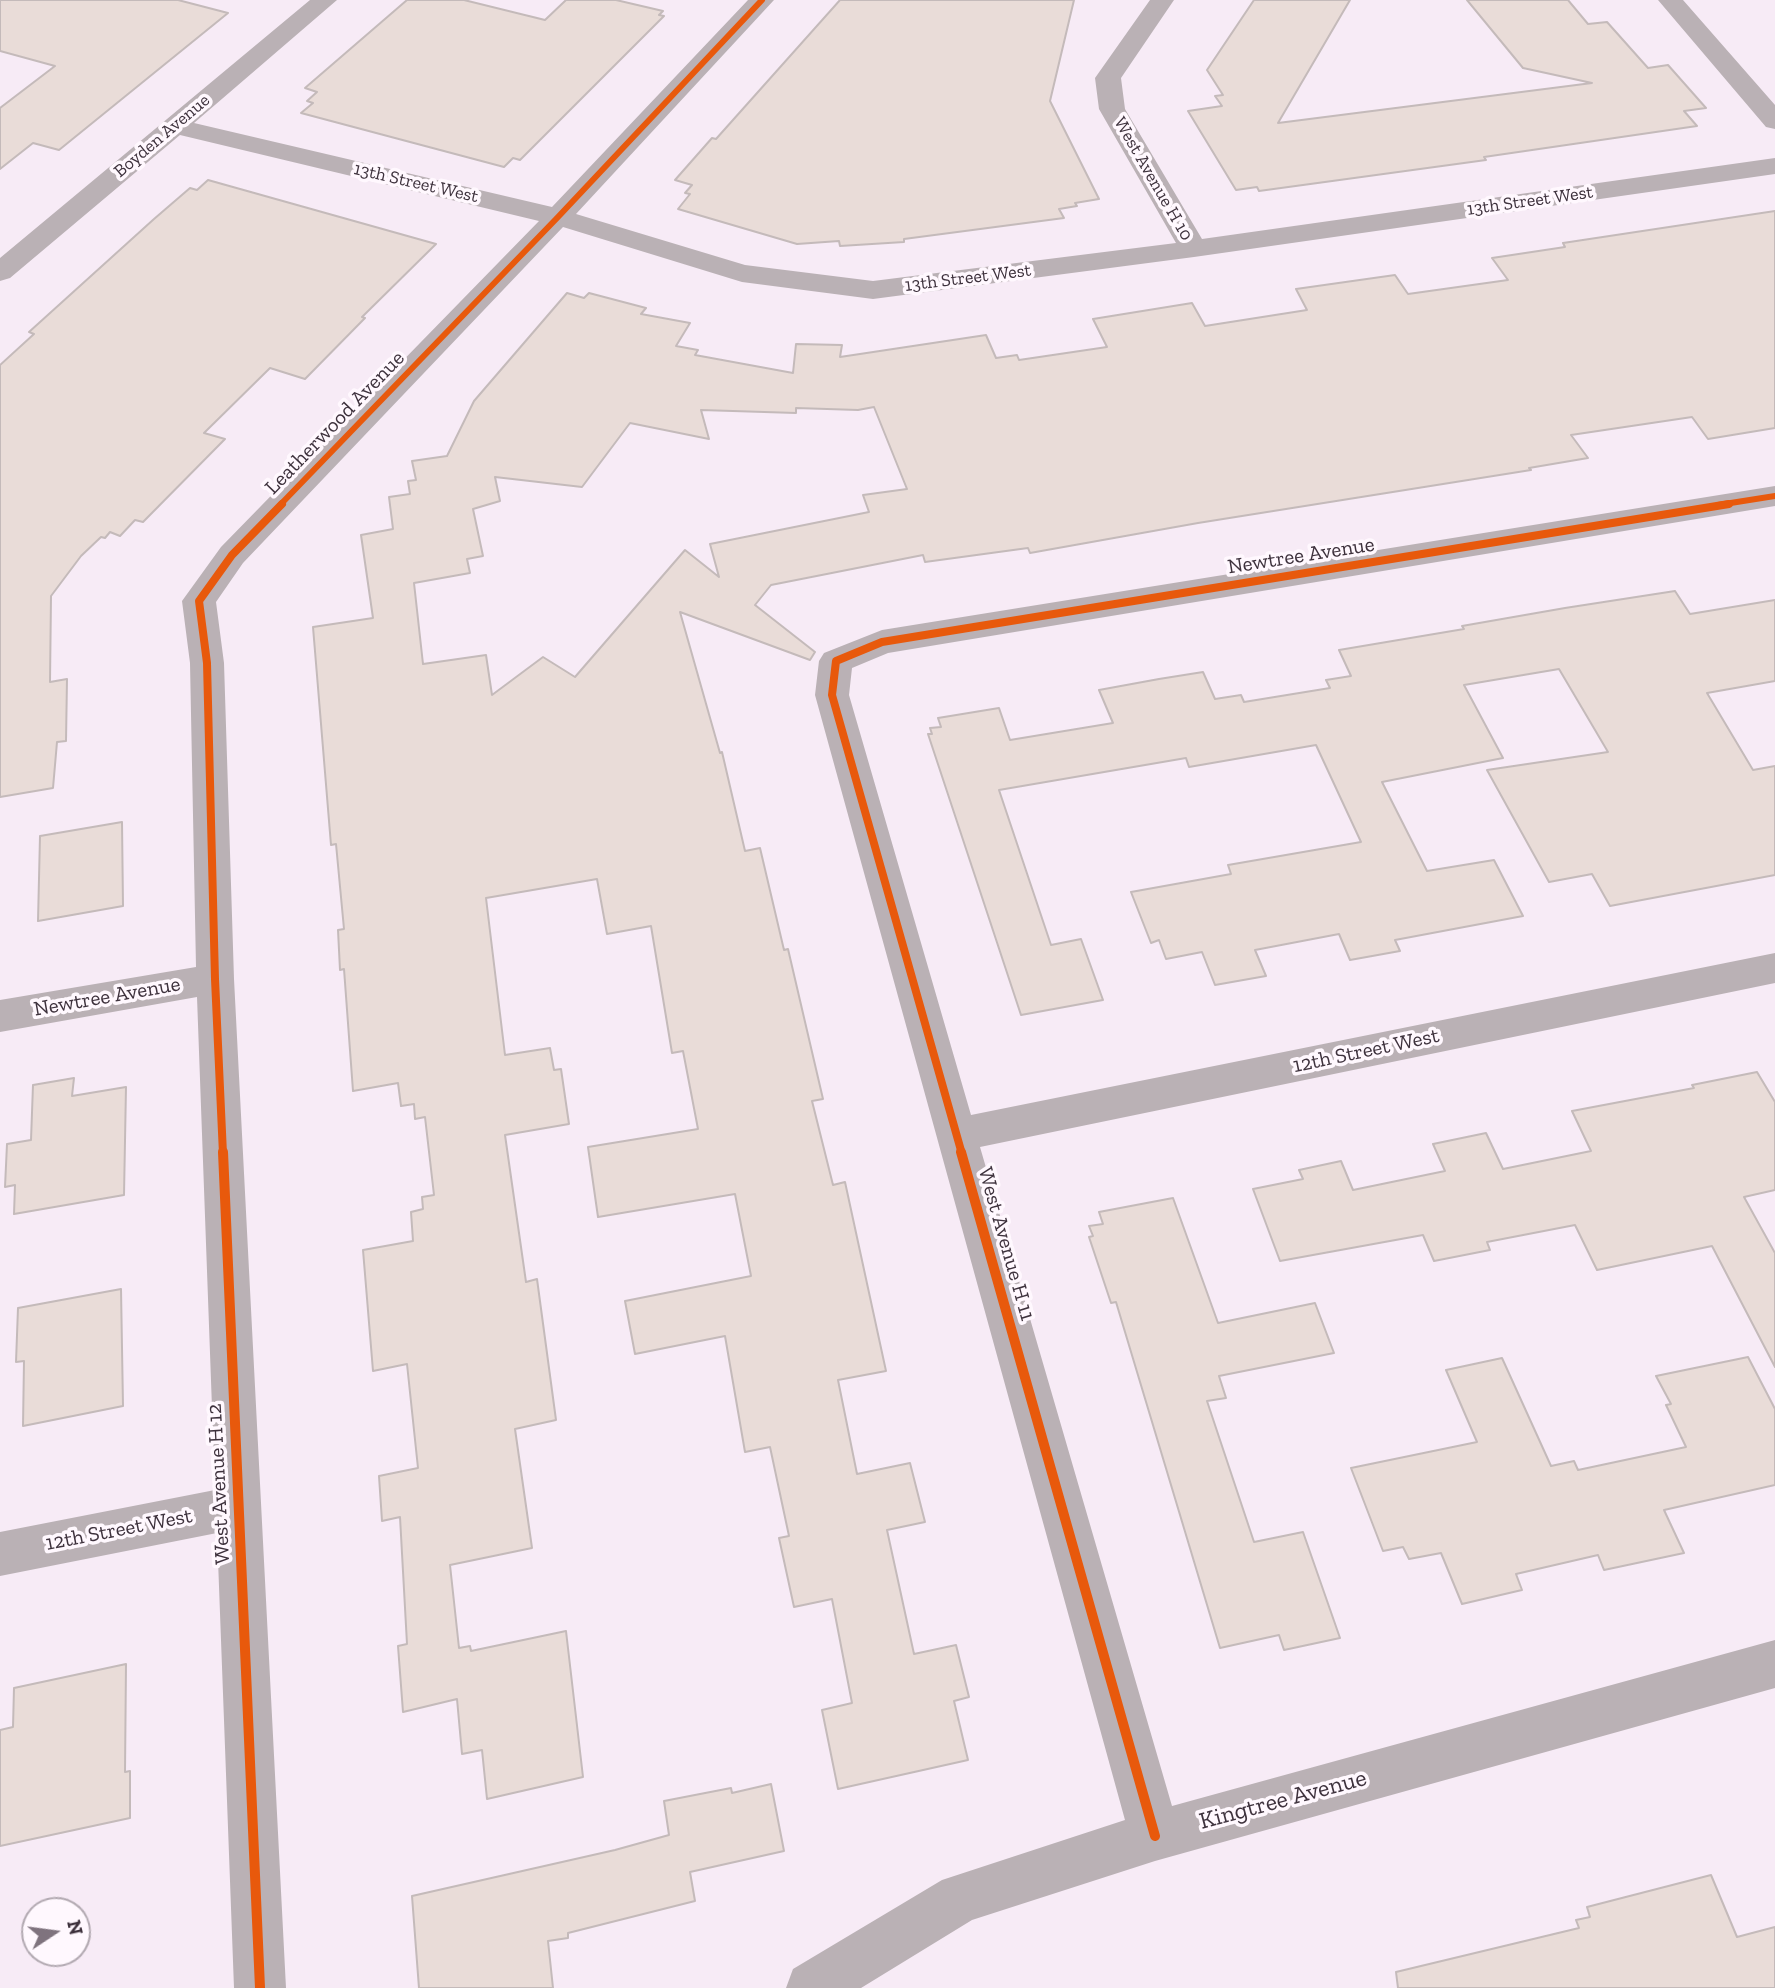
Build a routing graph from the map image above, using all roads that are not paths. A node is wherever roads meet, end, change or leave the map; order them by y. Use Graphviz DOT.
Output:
graph roads {
  1 [pos="325,0"];
  2 [pos="762,0"];
  3 [pos="1162,0"];
  4 [pos="1670,0"];
  5 [pos="1775,121"];
  6 [pos="175,126"];
  7 [pos="1775,166"];
  8 [pos="558,217"];
  9 [pos="1194,249"];
  10 [pos="0,272"];
  11 [pos="1775,496"];
  12 [pos="836,661"];
  13 [pos="1775,968"];
  14 [pos="215,979"];
  15 [pos="0,1016"];
  16 [pos="957,1135"];
  17 [pos="237,1507"];
  18 [pos="0,1554"];
  19 [pos="1775,1664"];
  20 [pos="1155,1836"];
  21 [pos="260,1988"];
  22 [pos="812,1988"];
  1 -- 6 [label="street, Boyden Avenue"];
  2 -- 8 [label="street, Leatherwood Avenue"];
  3 -- 9 [label="street, West Avenue H 10"];
  4 -- 5 [label="street"];
  6 -- 8 [label="street, 13th Street West"];
  6 -- 10 [label="street, Boyden Avenue"];
  7 -- 9 [label="street, 13th Street West"];
  8 -- 9 [label="street, 13th Street West"];
  8 -- 14 [label="street, Leatherwood Avenue"];
  11 -- 12 [label="street, Newtree Avenue"];
  12 -- 16 [label="street, West Avenue H 11"];
  13 -- 16 [label="street, 12th Street West"];
  14 -- 15 [label="street, Newtree Avenue"];
  14 -- 17 [label="street, West Avenue H 12"];
  16 -- 20 [label="street, West Avenue H 11"];
  17 -- 18 [label="street, 12th Street West"];
  17 -- 21 [label="street, West Avenue H 12"];
  19 -- 20 [label="street, Kingtree Avenue"];
  20 -- 22 [label="street, Kingtree Avenue"];
}
